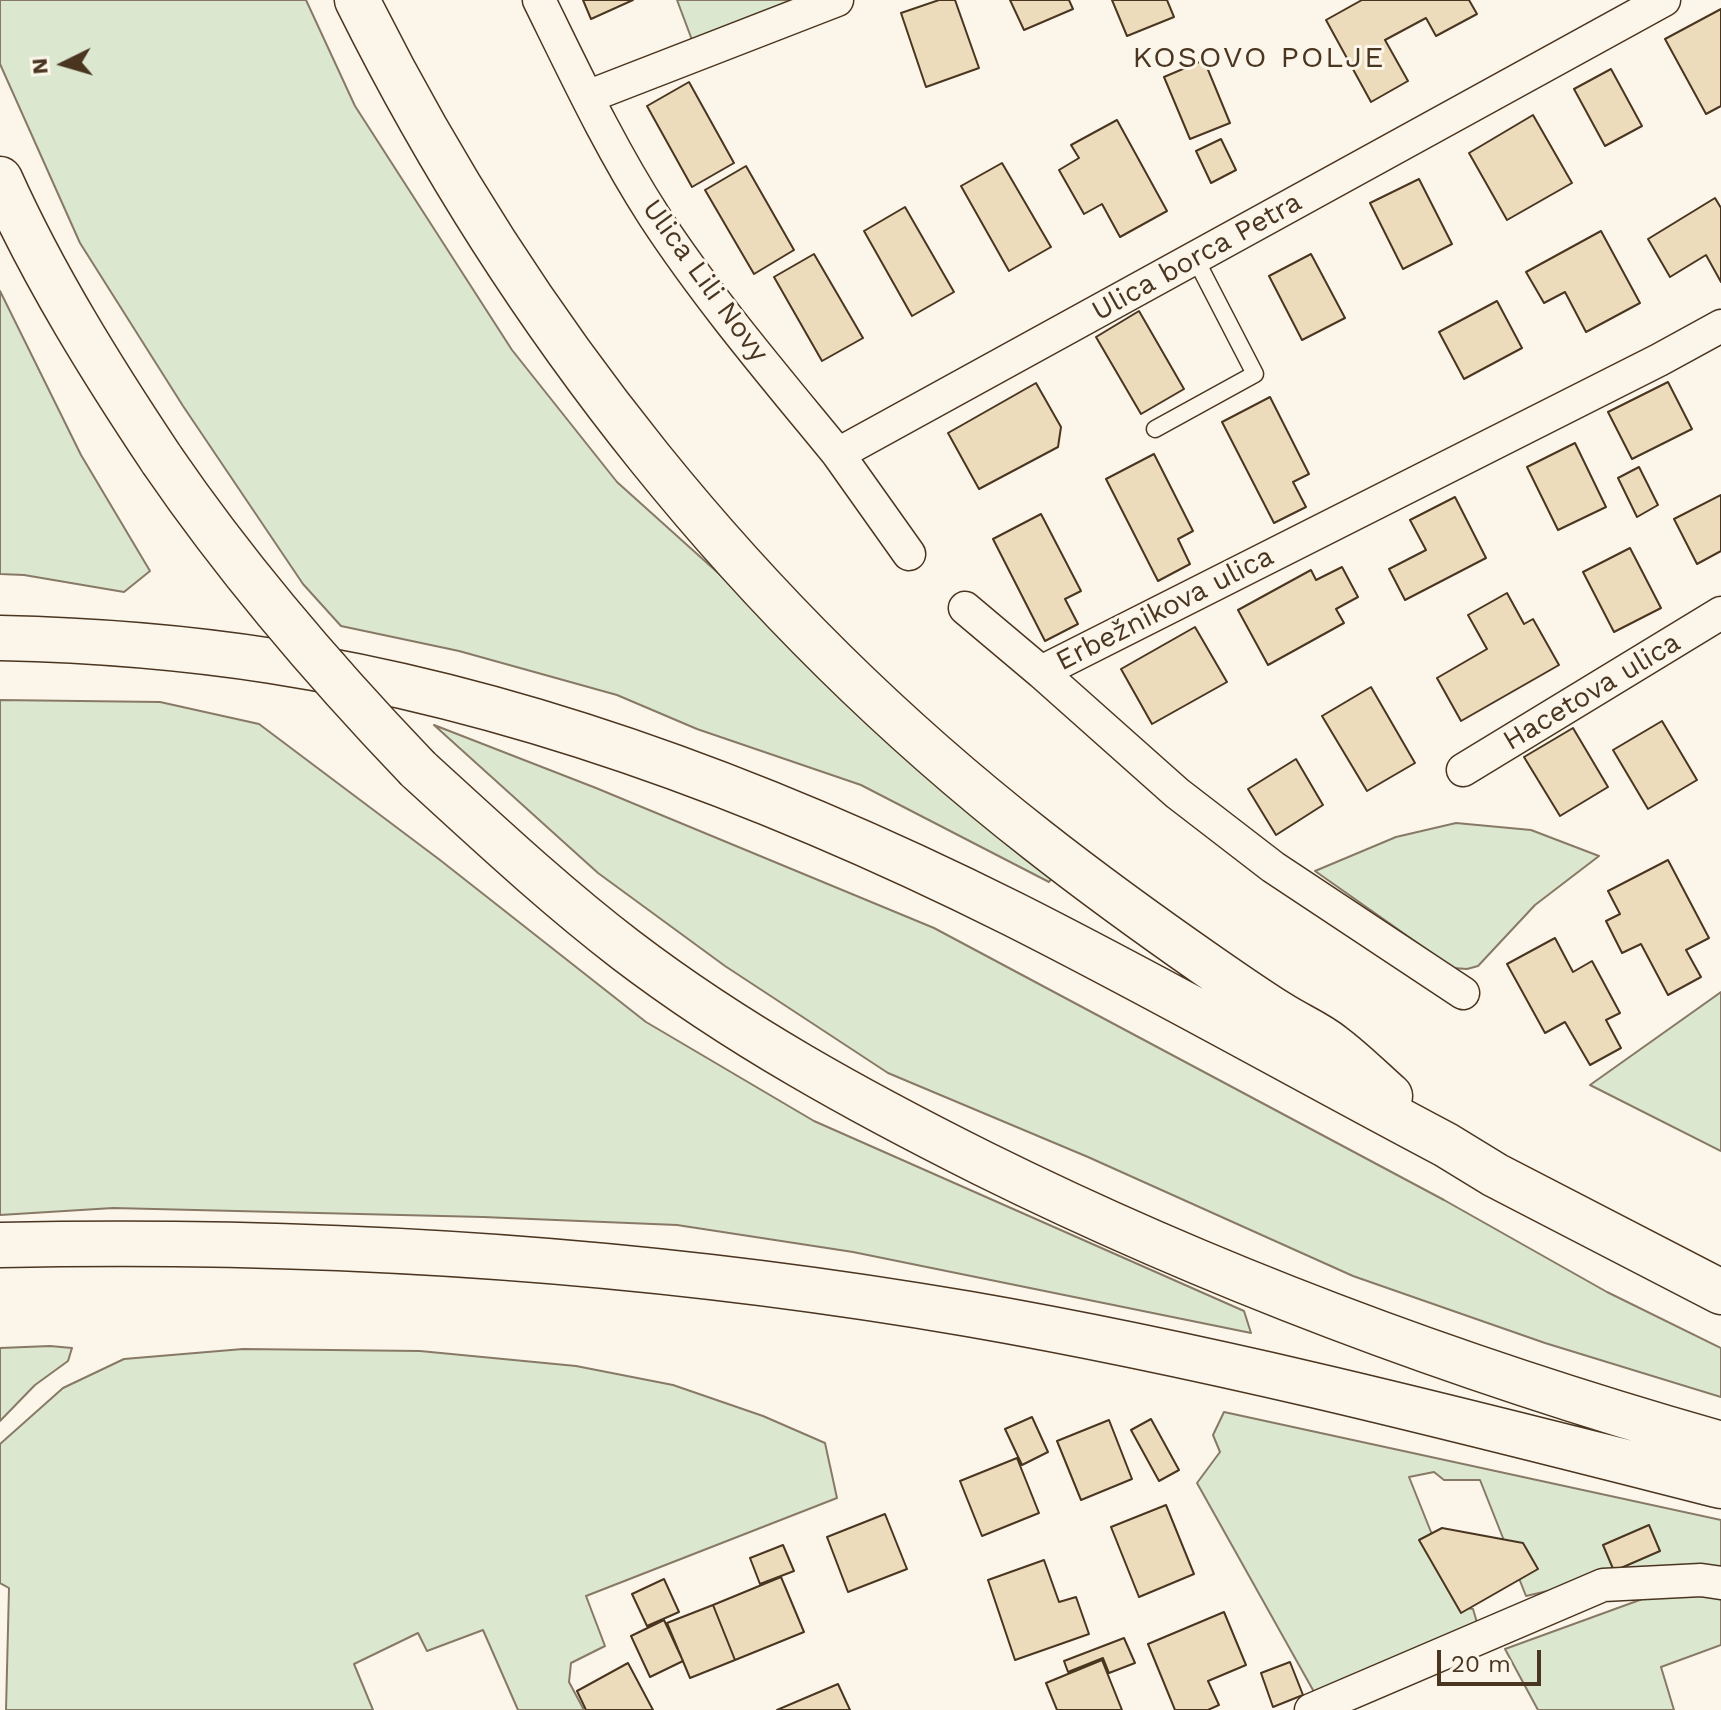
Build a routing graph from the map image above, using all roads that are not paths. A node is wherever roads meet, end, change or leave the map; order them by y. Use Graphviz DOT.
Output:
graph roads {
  1 [pos="357,0"];
  2 [pos="539,0"];
  3 [pos="837,0"];
  4 [pos="1664,0"];
  5 [pos="587,97"];
  6 [pos="0,179"];
  7 [pos="1195,258"];
  8 [pos="1721,326"];
  9 [pos="1155,429"];
  10 [pos="838,454"];
  11 [pos="909,554"];
  12 [pos="965,608"];
  13 [pos="1721,613"];
  14 [pos="0,638"];
  15 [pos="1041,672"];
  16 [pos="1463,770"];
  17 [pos="1463,993"];
  18 [pos="1446,1145"];
  19 [pos="0,1245"];
  20 [pos="1721,1292"];
  21 [pos="1721,1444"];
  22 [pos="1721,1486"];
  23 [pos="1721,1583"];
  24 [pos="1311,1710"];
  1 -- 18 [label="highway"];
  2 -- 5 [label="street, Ulica Lili Novy"];
  3 -- 5 [label="street"];
  4 -- 7 [label="street, Ulica borca Petra"];
  5 -- 10 [label="street, Ulica Lili Novy"];
  6 -- 21 [label="highway, bridge"];
  7 -- 9 [label="lane"];
  7 -- 10 [label="street, Ulica borca Petra"];
  8 -- 15 [label="street, Erbežnikova ulica"];
  10 -- 11 [label="street"];
  12 -- 15 [label="street"];
  13 -- 16 [label="street, Hacetova ulica"];
  14 -- 18 [label="highway"];
  15 -- 17 [label="street, Erbežnikova ulica"];
  18 -- 20 [label="highway"];
  19 -- 22 [label="highway"];
  23 -- 24 [label="street"];
}
